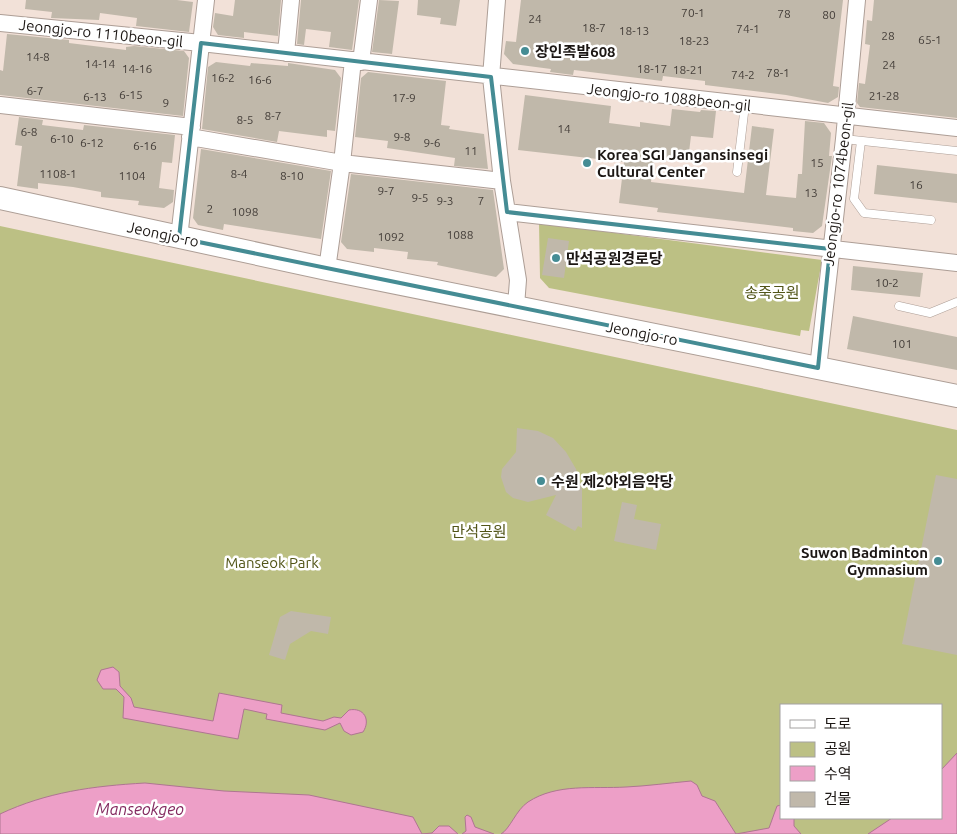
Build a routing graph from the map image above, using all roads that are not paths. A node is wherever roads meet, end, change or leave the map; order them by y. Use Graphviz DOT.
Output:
graph roads {
  1 [pos="206,0"];
  2 [pos="291,0"];
  3 [pos="369,0"];
  4 [pos="497,0"];
  5 [pos="857,0"];
  6 [pos="0,23"];
  7 [pos="201,43"];
  8 [pos="286,53"];
  9 [pos="357,61"];
  10 [pos="491,77"];
  11 [pos="0,105"];
  12 [pos="745,105"];
  13 [pos="847,116"];
  14 [pos="957,128"];
  15 [pos="191,132"];
  16 [pos="844,139"];
  17 [pos="861,141"];
  18 [pos="957,152"];
  19 [pos="342,163"];
  20 [pos="738,172"];
  21 [pos="502,182"];
  22 [pos="0,198"];
  23 [pos="507,212"];
  24 [pos="931,220"];
  25 [pos="179,238"];
  26 [pos="830,249"];
  27 [pos="957,263"];
  28 [pos="327,269"];
  29 [pos="957,302"];
  30 [pos="516,306"];
  31 [pos="899,306"];
  32 [pos="818,368"];
  33 [pos="957,396"];
  1 -- 7 [label="street"];
  2 -- 8 [label="street"];
  3 -- 9 [label="street"];
  4 -- 10 [label="street"];
  5 -- 13 [label="street, Jeongjo-ro 1074beon-gil"];
  6 -- 7 [label="street, Jeongjo-ro 1110beon-gil"];
  7 -- 8 [label="street, Jeongjo-ro 1110beon-gil"];
  7 -- 15 [label="street"];
  8 -- 9 [label="street, Jeongjo-ro 1088beon-gil"];
  9 -- 10 [label="street, Jeongjo-ro 1088beon-gil"];
  9 -- 19 [label="street"];
  10 -- 12 [label="street, Jeongjo-ro 1088beon-gil"];
  10 -- 21 [label="street"];
  11 -- 15 [label="street"];
  12 -- 13 [label="street, Jeongjo-ro 1088beon-gil"];
  12 -- 20 [label="lane"];
  13 -- 14 [label="street, Jeongjo-ro 1088beon-gil"];
  13 -- 16 [label="street, Jeongjo-ro 1074beon-gil"];
  15 -- 19 [label="street"];
  15 -- 25 [label="street"];
  16 -- 17 [label="lane"];
  16 -- 26 [label="street, Jeongjo-ro 1074beon-gil"];
  17 -- 18 [label="lane"];
  17 -- 24 [label="lane"];
  19 -- 21 [label="street"];
  19 -- 28 [label="street"];
  21 -- 23 [label="street"];
  22 -- 25 [label="street, Jeongjo-ro"];
  23 -- 26 [label="street"];
  23 -- 30 [label="street"];
  25 -- 28 [label="street, Jeongjo-ro"];
  26 -- 27 [label="street"];
  26 -- 32 [label="street, Jeongjo-ro 1074beon-gil"];
  28 -- 30 [label="street, Jeongjo-ro"];
  29 -- 31 [label="lane"];
  30 -- 32 [label="street, Jeongjo-ro"];
  32 -- 33 [label="street, Jeongjo-ro"];
}
